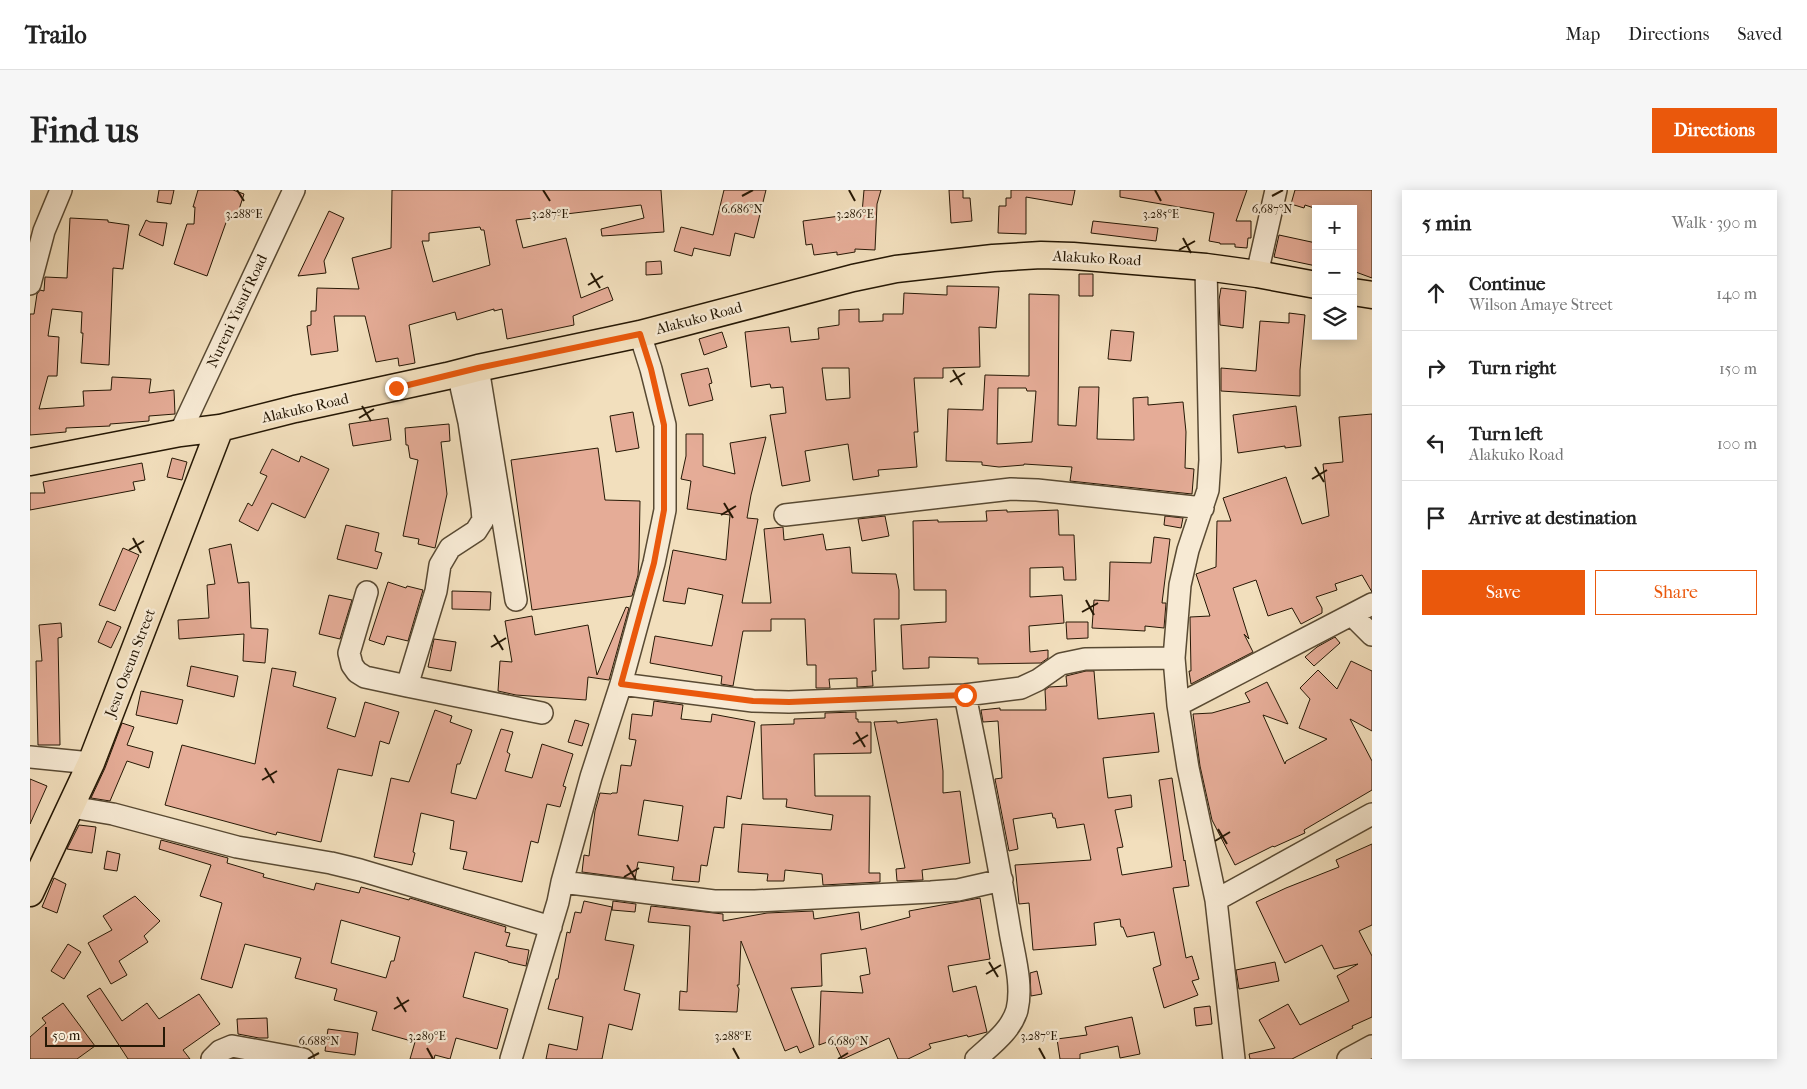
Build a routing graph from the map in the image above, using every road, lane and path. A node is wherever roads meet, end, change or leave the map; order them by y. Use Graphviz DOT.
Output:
graph roads {
  1 [pos="60,190"];
  2 [pos="294,190"];
  3 [pos="1276,190"];
  4 [pos="37,230"];
  5 [pos="1206,268"];
  6 [pos="1257,274"];
  7 [pos="30,284"];
  8 [pos="1312,284"];
  9 [pos="1357,293"];
  10 [pos="1372,295"];
  11 [pos="640,334"];
  12 [pos="468,370"];
  13 [pos="220,428"];
  14 [pos="180,433"];
  15 [pos="30,462"];
  16 [pos="1203,508"];
  17 [pos="786,515"];
  18 [pos="367,592"];
  19 [pos="516,600"];
  20 [pos="1372,604"];
  21 [pos="1352,615"];
  22 [pos="1372,635"];
  23 [pos="1174,658"];
  24 [pos="621,684"];
  25 [pos="408,686"];
  26 [pos="965,695"];
  27 [pos="1178,705"];
  28 [pos="542,713"];
  29 [pos="30,757"];
  30 [pos="91,763"];
  31 [pos="71,807"];
  32 [pos="1372,814"];
  33 [pos="1002,880"];
  34 [pos="562,882"];
  35 [pos="30,893"];
  36 [pos="1216,900"];
  37 [pos="551,926"];
  38 [pos="1372,1046"];
  39 [pos="212,1059"];
  40 [pos="303,1059"];
  41 [pos="511,1059"];
  42 [pos="976,1059"];
  43 [pos="1234,1059"];
  44 [pos="1348,1059"];
  1 -- 4 [label="street"];
  2 -- 14 [label="street, Nureni Yusuf Road"];
  3 -- 6 [label="street"];
  4 -- 7 [label="street"];
  5 -- 6 [label="main road, Alakuko Road"];
  5 -- 11 [label="main road, Alakuko Road"];
  5 -- 16 [label="street"];
  6 -- 8 [label="main road, Alakuko Road"];
  9 -- 10 [label="main road"];
  11 -- 12 [label="main road, Alakuko Road"];
  11 -- 24 [label="street"];
  12 -- 13 [label="main road, Alakuko Road"];
  12 -- 19 [label="street"];
  12 -- 25 [label="street"];
  13 -- 14 [label="main road, Alakuko Road"];
  13 -- 30 [label="main road, Jesu Oseun Street"];
  14 -- 15 [label="main road, Alakuko Road"];
  16 -- 17 [label="street"];
  16 -- 23 [label="street"];
  18 -- 25 [label="street"];
  20 -- 21 [label="street"];
  21 -- 22 [label="street"];
  21 -- 27 [label="street"];
  23 -- 26 [label="street"];
  23 -- 27 [label="street"];
  24 -- 26 [label="street"];
  24 -- 34 [label="street"];
  25 -- 28 [label="street"];
  26 -- 33 [label="street"];
  27 -- 36 [label="street"];
  29 -- 30 [label="street"];
  30 -- 31 [label="main road, Jesu Oseun Street"];
  31 -- 35 [label="main road, Jesu Oseun Street"];
  31 -- 37 [label="street"];
  32 -- 36 [label="street"];
  33 -- 34 [label="street"];
  33 -- 42 [label="street"];
  34 -- 37 [label="street"];
  36 -- 43 [label="street"];
  37 -- 41 [label="street"];
  38 -- 44 [label="street"];
  39 -- 40 [label="street"];
}
